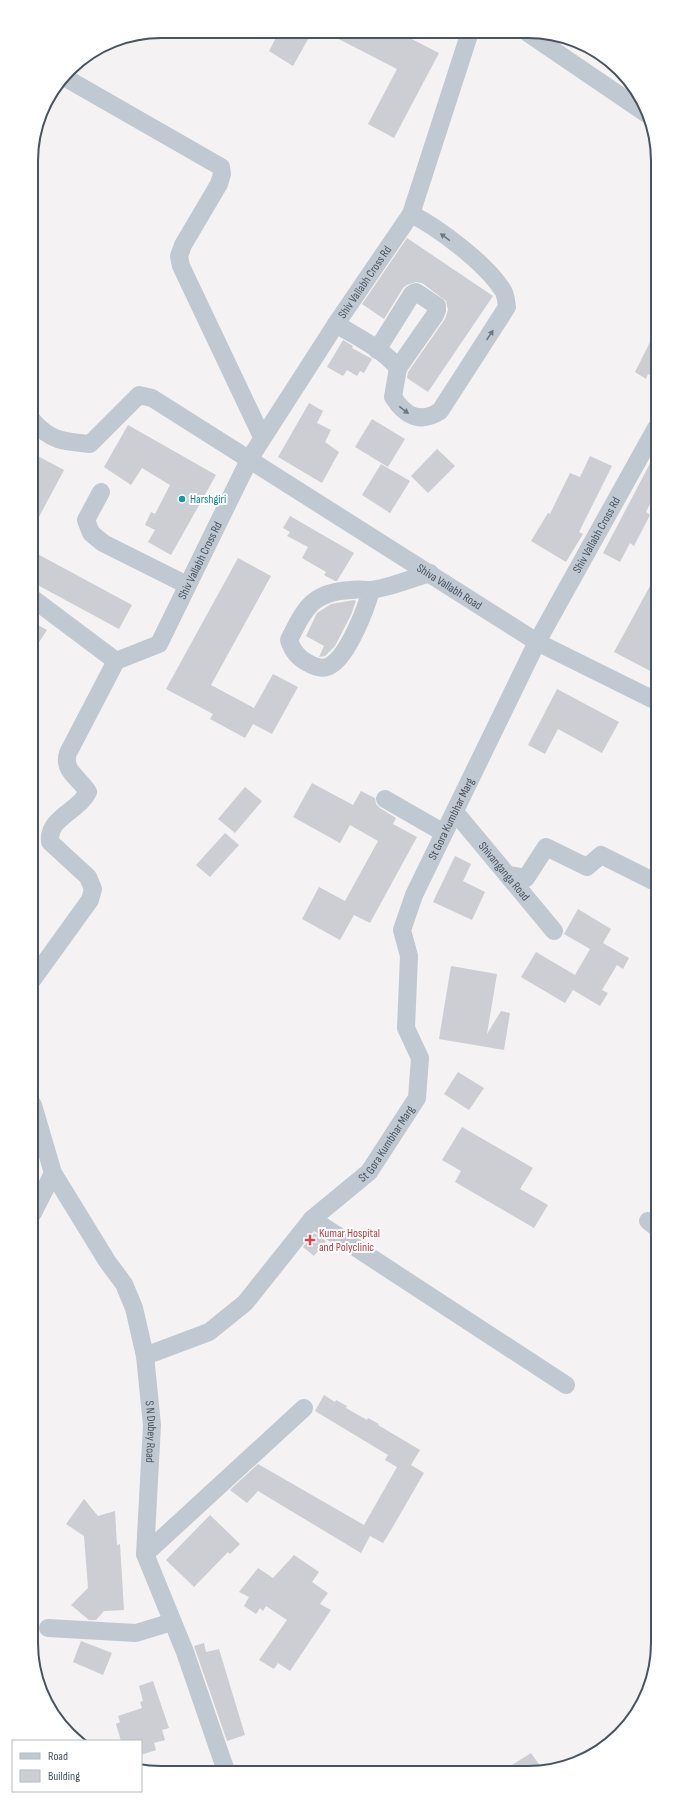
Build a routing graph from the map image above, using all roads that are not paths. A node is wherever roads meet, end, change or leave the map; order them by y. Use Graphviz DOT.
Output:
graph roads {
  1 [pos="469,38"];
  2 [pos="535,38"];
  3 [pos="68,80"];
  4 [pos="639,109"];
  5 [pos="411,214"];
  6 [pos="336,324"];
  7 [pos="377,350"];
  8 [pos="398,368"];
  9 [pos="38,427"];
  10 [pos="262,437"];
  11 [pos="651,437"];
  12 [pos="250,458"];
  13 [pos="101,492"];
  14 [pos="430,573"];
  15 [pos="187,585"];
  16 [pos="371,590"];
  17 [pos="38,602"];
  18 [pos="537,642"];
  19 [pos="116,661"];
  20 [pos="651,699"];
  21 [pos="385,799"];
  22 [pos="455,812"];
  23 [pos="444,833"];
  24 [pos="508,876"];
  25 [pos="651,880"];
  26 [pos="554,931"];
  27 [pos="38,971"];
  28 [pos="38,1122"];
  29 [pos="53,1173"];
  30 [pos="38,1203"];
  31 [pos="312,1219"];
  32 [pos="145,1356"];
  33 [pos="566,1385"];
  34 [pos="304,1408"];
  35 [pos="145,1554"];
  36 [pos="172,1622"];
  37 [pos="48,1628"];
  38 [pos="225,1766"];
  1 -- 5 [label="street, Shiv Vallabh Cross Rd"];
  2 -- 4 [label="street"];
  3 -- 10 [label="street"];
  5 -- 6 [label="street, Shiv Vallabh Cross Rd"];
  8 -- 5 [label="street, one-way"];
  6 -- 7 [label="street"];
  6 -- 10 [label="street, Shiv Vallabh Cross Rd"];
  7 -- 8 [label="street"];
  7 -- 8 [label="street"];
  9 -- 12 [label="street, Shiva Vallabh Road"];
  10 -- 12 [label="street, Shiv Vallabh Cross Rd"];
  11 -- 18 [label="street, Shiv Vallabh Cross Rd"];
  12 -- 14 [label="street, Shiva Vallabh Road"];
  12 -- 15 [label="street, Shiv Vallabh Cross Rd"];
  13 -- 15 [label="street"];
  14 -- 16 [label="street"];
  14 -- 18 [label="street, Shiva Vallabh Road"];
  15 -- 19 [label="street, Shiv Vallabh Cross Rd"];
  16 -- 16 [label="street"];
  17 -- 19 [label="street"];
  18 -- 20 [label="street, Shiva Vallabh Road"];
  18 -- 22 [label="street, St Gora Kumbhar Marg"];
  19 -- 27 [label="street"];
  21 -- 23 [label="street"];
  22 -- 23 [label="street, St Gora Kumbhar Marg"];
  22 -- 24 [label="street, Shivanganga Road"];
  23 -- 31 [label="street, St Gora Kumbhar Marg"];
  24 -- 25 [label="street"];
  24 -- 26 [label="street, Shivanganga Road"];
  28 -- 29 [label="street, S N Dubey Road"];
  29 -- 30 [label="street"];
  29 -- 32 [label="street, S N Dubey Road"];
  31 -- 32 [label="street, St Gora Kumbhar Marg"];
  31 -- 33 [label="street"];
  32 -- 35 [label="street, S N Dubey Road"];
  34 -- 35 [label="street"];
  35 -- 36 [label="street, S N Dubey Road"];
  36 -- 37 [label="street"];
  36 -- 38 [label="street, S N Dubey Road"];
}
